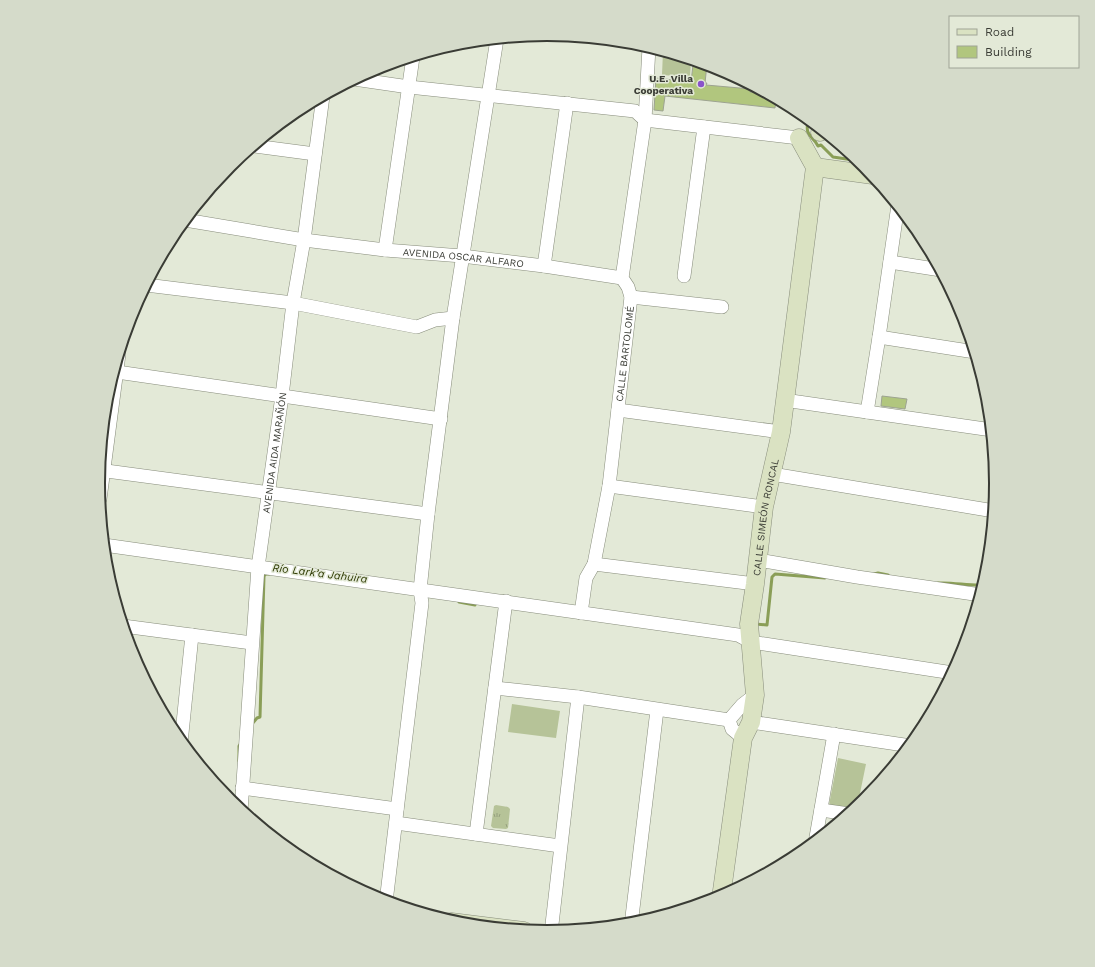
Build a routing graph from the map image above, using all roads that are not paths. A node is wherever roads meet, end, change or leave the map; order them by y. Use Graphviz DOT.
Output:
graph roads {
  1 [pos="496,44"];
  2 [pos="649,53"];
  3 [pos="412,62"];
  4 [pos="364,81"];
  5 [pos="409,87"];
  6 [pos="488,96"];
  7 [pos="322,103"];
  8 [pos="567,103"];
  9 [pos="645,120"];
  10 [pos="704,128"];
  11 [pos="799,138"];
  12 [pos="261,147"];
  13 [pos="315,154"];
  14 [pos="815,167"];
  15 [pos="863,174"];
  16 [pos="897,212"];
  17 [pos="191,221"];
  18 [pos="304,240"];
  19 [pos="385,250"];
  20 [pos="462,256"];
  21 [pos="890,262"];
  22 [pos="544,266"];
  23 [pos="934,269"];
  24 [pos="684,276"];
  25 [pos="622,278"];
  26 [pos="152,286"];
  27 [pos="631,297"];
  28 [pos="292,303"];
  29 [pos="722,307"];
  30 [pos="453,318"];
  31 [pos="879,337"];
  32 [pos="970,351"];
  33 [pos="119,372"];
  34 [pos="282,396"];
  35 [pos="784,400"];
  36 [pos="618,410"];
  37 [pos="867,412"];
  38 [pos="440,419"];
  39 [pos="986,429"];
  40 [pos="781,432"];
  41 [pos="105,470"];
  42 [pos="772,474"];
  43 [pos="609,486"];
  44 [pos="269,493"];
  45 [pos="764,507"];
  46 [pos="989,509"];
  47 [pos="428,514"];
  48 [pos="110,546"];
  49 [pos="758,560"];
  50 [pos="594,564"];
  51 [pos="258,567"];
  52 [pos="756,584"];
  53 [pos="420,590"];
  54 [pos="976,594"];
  55 [pos="506,601"];
  56 [pos="581,613"];
  57 [pos="128,627"];
  58 [pos="192,635"];
  59 [pos="751,642"];
  60 [pos="252,643"];
  61 [pos="947,672"];
  62 [pos="495,688"];
  63 [pos="755,695"];
  64 [pos="578,697"];
  65 [pos="657,710"];
  66 [pos="729,720"];
  67 [pos="751,722"];
  68 [pos="182,732"];
  69 [pos="834,734"];
  70 [pos="743,738"];
  71 [pos="904,745"];
  72 [pos="242,788"];
  73 [pos="241,802"];
  74 [pos="397,809"];
  75 [pos="821,810"];
  76 [pos="842,813"];
  77 [pos="396,823"];
  78 [pos="476,834"];
  79 [pos="816,835"];
  80 [pos="560,846"];
  81 [pos="722,890"];
  82 [pos="387,896"];
  83 [pos="632,917"];
  84 [pos="552,926"];
  1 -- 6 [label="street"];
  2 -- 9 [label="street"];
  3 -- 5 [label="street"];
  4 -- 5 [label="street"];
  5 -- 6 [label="street"];
  5 -- 19 [label="street"];
  6 -- 8 [label="street"];
  6 -- 20 [label="street"];
  7 -- 13 [label="street, AVENIDA AIDA MARAÑÓN"];
  8 -- 9 [label="street"];
  8 -- 22 [label="street"];
  9 -- 10 [label="street"];
  9 -- 25 [label="street"];
  10 -- 11 [label="street"];
  10 -- 24 [label="street"];
  11 -- 14 [label="street"];
  12 -- 13 [label="street"];
  13 -- 18 [label="street, AVENIDA AIDA MARAÑÓN"];
  14 -- 15 [label="street"];
  14 -- 35 [label="street, CALLE SIMEÓN RONCAL"];
  16 -- 21 [label="street"];
  17 -- 18 [label="street, AVENIDA OSCAR ALFARO"];
  18 -- 19 [label="street, AVENIDA OSCAR ALFARO"];
  18 -- 28 [label="street, AVENIDA AIDA MARAÑÓN"];
  19 -- 20 [label="street, AVENIDA OSCAR ALFARO"];
  20 -- 22 [label="street, AVENIDA OSCAR ALFARO"];
  20 -- 30 [label="street"];
  21 -- 23 [label="street"];
  21 -- 31 [label="street"];
  22 -- 25 [label="street, AVENIDA OSCAR ALFARO"];
  25 -- 27 [label="street, CALLE BARTOLOMÉ"];
  26 -- 28 [label="street"];
  27 -- 29 [label="street"];
  27 -- 36 [label="street, CALLE BARTOLOMÉ"];
  28 -- 30 [label="street"];
  28 -- 34 [label="street, AVENIDA AIDA MARAÑÓN"];
  30 -- 38 [label="street"];
  31 -- 32 [label="street"];
  31 -- 37 [label="street"];
  33 -- 34 [label="street"];
  34 -- 38 [label="street"];
  34 -- 44 [label="street, AVENIDA AIDA MARAÑÓN"];
  35 -- 37 [label="street"];
  35 -- 40 [label="street, CALLE SIMEÓN RONCAL"];
  36 -- 40 [label="street"];
  36 -- 43 [label="street, CALLE BARTOLOMÉ"];
  37 -- 39 [label="street"];
  38 -- 47 [label="street"];
  40 -- 42 [label="street, CALLE SIMEÓN RONCAL"];
  41 -- 44 [label="street"];
  42 -- 45 [label="street, CALLE SIMEÓN RONCAL"];
  42 -- 46 [label="street"];
  43 -- 45 [label="street"];
  43 -- 50 [label="street, CALLE BARTOLOMÉ"];
  44 -- 47 [label="street"];
  44 -- 51 [label="street, AVENIDA AIDA MARAÑÓN"];
  45 -- 49 [label="street, CALLE SIMEÓN RONCAL"];
  47 -- 53 [label="street"];
  48 -- 51 [label="street"];
  49 -- 52 [label="street, CALLE SIMEÓN RONCAL"];
  49 -- 54 [label="street"];
  50 -- 52 [label="street"];
  50 -- 56 [label="street, CALLE BARTOLOMÉ"];
  51 -- 53 [label="street"];
  51 -- 60 [label="street, AVENIDA AIDA MARAÑÓN"];
  52 -- 59 [label="street, CALLE SIMEÓN RONCAL"];
  53 -- 55 [label="street"];
  53 -- 74 [label="street"];
  55 -- 56 [label="street"];
  55 -- 62 [label="street"];
  56 -- 59 [label="street"];
  57 -- 58 [label="street"];
  58 -- 60 [label="street"];
  58 -- 68 [label="street"];
  59 -- 61 [label="street"];
  59 -- 63 [label="street, CALLE SIMEÓN RONCAL"];
  60 -- 72 [label="street, AVENIDA AIDA MARAÑÓN"];
  62 -- 64 [label="street"];
  62 -- 78 [label="street"];
  63 -- 66 [label="street"];
  63 -- 67 [label="street, CALLE SIMEÓN RONCAL"];
  64 -- 65 [label="street"];
  64 -- 80 [label="street"];
  65 -- 66 [label="street"];
  65 -- 83 [label="street"];
  66 -- 70 [label="street"];
  67 -- 69 [label="street"];
  67 -- 70 [label="street, CALLE SIMEÓN RONCAL"];
  69 -- 71 [label="street"];
  69 -- 75 [label="street"];
  70 -- 81 [label="street, CALLE SIMEÓN RONCAL"];
  72 -- 73 [label="street, AVENIDA AIDA MARAÑÓN"];
  72 -- 74 [label="street"];
  74 -- 77 [label="street"];
  75 -- 76 [label="street"];
  75 -- 79 [label="street"];
  77 -- 78 [label="street"];
  77 -- 82 [label="street"];
  78 -- 80 [label="street"];
  80 -- 84 [label="street"];
}
